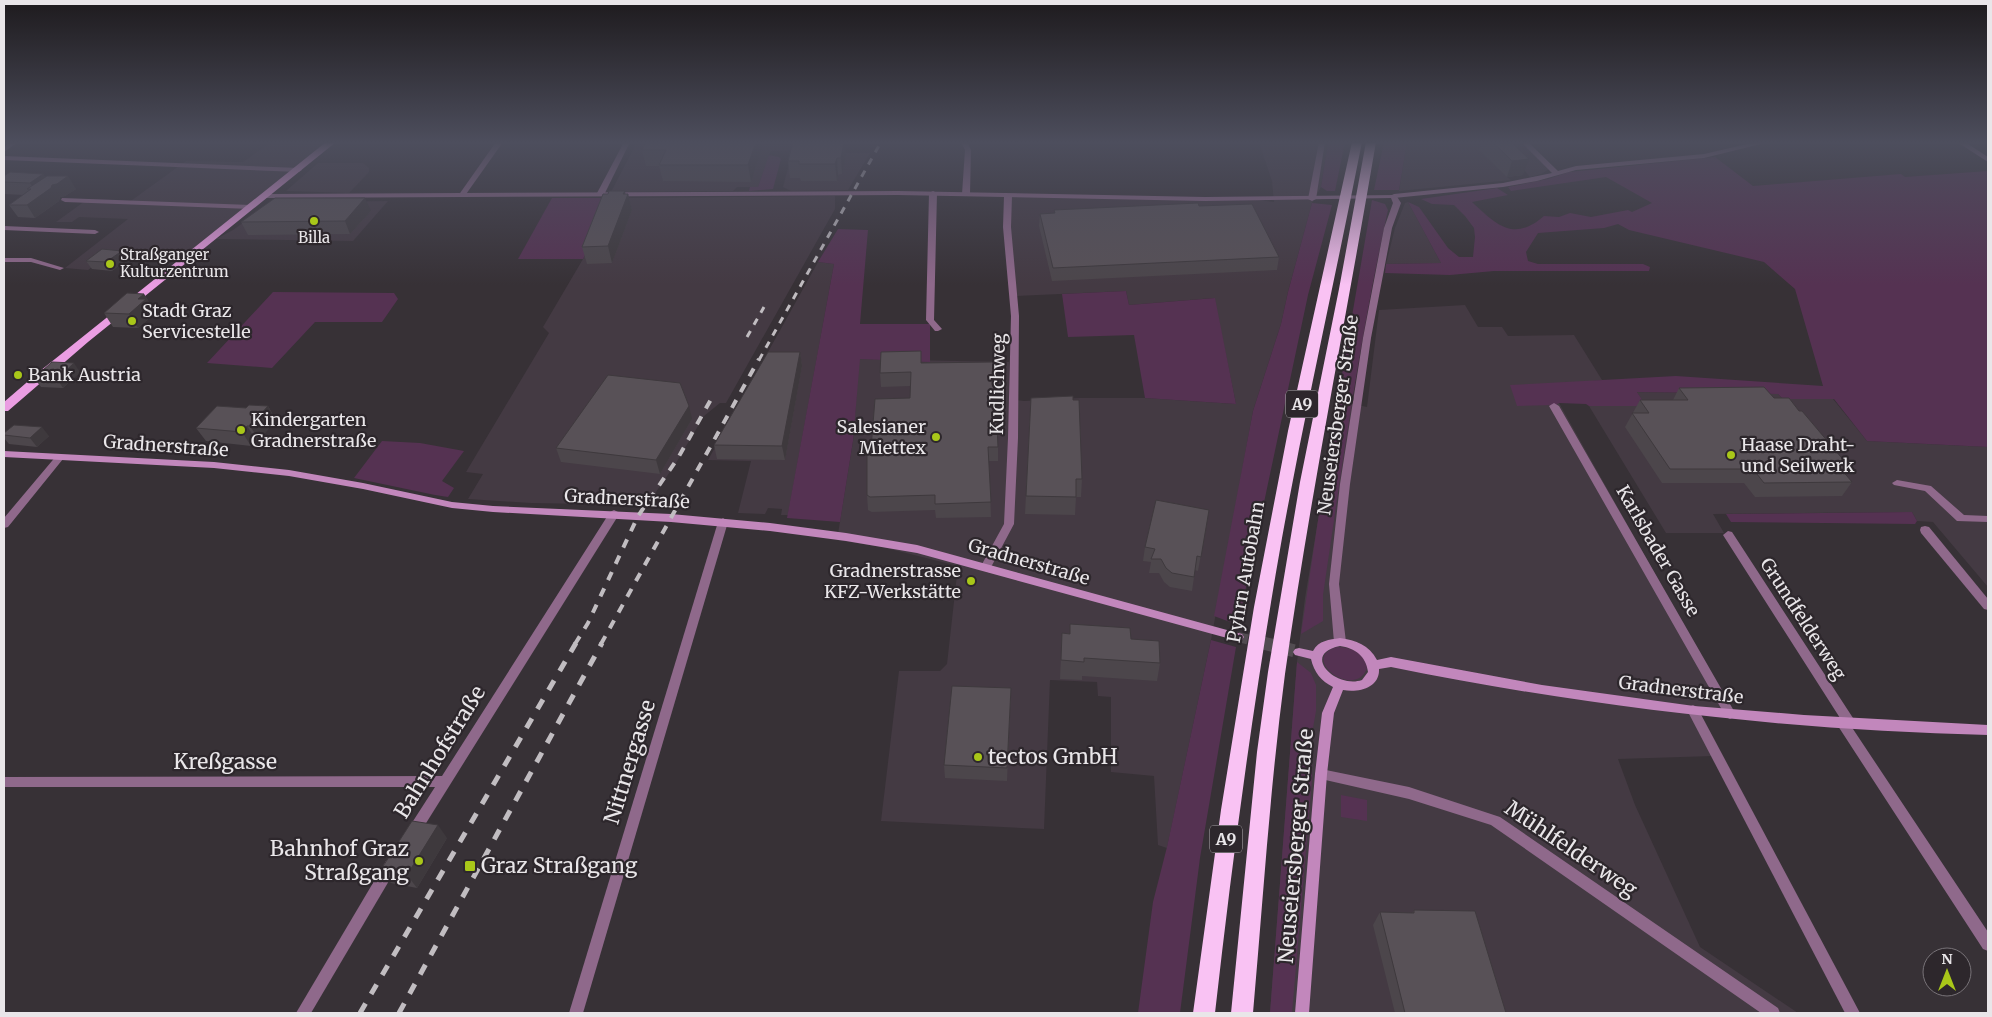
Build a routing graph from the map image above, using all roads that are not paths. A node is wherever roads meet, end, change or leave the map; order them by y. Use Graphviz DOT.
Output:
graph roads {
  1 [pos="274,189"];
  2 [pos="467,189"];
  3 [pos="603,189"];
  4 [pos="966,189"];
  5 [pos="1314,189"];
  6 [pos="1348,189"];
  7 [pos="1364,189"];
  8 [pos="1459,189"];
  9 [pos="934,193"];
  10 [pos="966,194"];
  11 [pos="600,195"];
  12 [pos="266,196"];
  13 [pos="462,196"];
  14 [pos="1008,196"];
  15 [pos="1394,196"];
  16 [pos="1312,199"];
  17 [pos="65,200"];
  18 [pos="250,208"];
  19 [pos="4,228"];
  20 [pos="95,232"];
  21 [pos="4,260"];
  22 [pos="60,268"];
  23 [pos="938,329"];
  24 [pos="1554,406"];
  25 [pos="4,407"];
  26 [pos="4,454"];
  27 [pos="60,457"];
  28 [pos="1897,482"];
  29 [pos="614,514"];
  30 [pos="1988,519"];
  31 [pos="723,522"];
  32 [pos="4,524"];
  33 [pos="1925,530"];
  34 [pos="1728,535"];
  35 [pos="986,566"];
  36 [pos="1988,606"];
  37 [pos="1238,637"];
  38 [pos="1340,642"];
  39 [pos="1299,652"];
  40 [pos="1316,656"];
  41 [pos="1374,665"];
  42 [pos="1339,685"];
  43 [pos="1692,710"];
  44 [pos="1730,714"];
  45 [pos="1846,722"];
  46 [pos="1988,730"];
  47 [pos="1321,774"];
  48 [pos="446,781"];
  49 [pos="4,782"];
  50 [pos="408,840"];
  51 [pos="397,856"];
  52 [pos="1988,944"];
  53 [pos="303,1013"];
  54 [pos="576,1013"];
  55 [pos="1204,1013"];
  56 [pos="1242,1013"];
  57 [pos="1302,1013"];
  58 [pos="1773,1013"];
  59 [pos="1853,1013"];
  1 -- 12 [label="main road"];
  2 -- 13 [label="street"];
  3 -- 11 [label="street"];
  4 -- 10 [label="street"];
  5 -- 16 [label="street"];
  6 -- 55 [label="highway, Pyhrn Autobahn / A9"];
  7 -- 56 [label="highway, A9"];
  8 -- 15 [label="street"];
  9 -- 10 [label="street"];
  9 -- 11 [label="street"];
  9 -- 23 [label="street"];
  10 -- 14 [label="street"];
  11 -- 13 [label="street"];
  12 -- 13 [label="street"];
  12 -- 18 [label="main road"];
  14 -- 16 [label="street"];
  14 -- 35 [label="street, Kudlichweg"];
  15 -- 16 [label="street"];
  15 -- 38 [label="street, Neuseiersberger Straße"];
  17 -- 18 [label="street"];
  18 -- 25 [label="main road"];
  19 -- 20 [label="street"];
  21 -- 22 [label="street"];
  24 -- 44 [label="street, Karlsbader Gasse"];
  26 -- 27 [label="main road, Gradnerstraße"];
  27 -- 29 [label="main road, Gradnerstraße"];
  27 -- 32 [label="street"];
  28 -- 30 [label="street"];
  29 -- 31 [label="main road, Gradnerstraße"];
  29 -- 48 [label="street, Bahnhofstraße"];
  31 -- 35 [label="main road, Gradnerstraße"];
  31 -- 54 [label="street, Nittnergasse"];
  33 -- 36 [label="street"];
  34 -- 45 [label="street, Grundfelderweg"];
  35 -- 37 [label="main road, Gradnerstraße"];
  38 -- 40 [label="main road"];
  38 -- 41 [label="main road"];
  39 -- 40 [label="main road"];
  40 -- 42 [label="main road"];
  41 -- 42 [label="main road"];
  41 -- 43 [label="main road, Gradnerstraße"];
  42 -- 47 [label="main road, Neuseiersberger Straße"];
  43 -- 44 [label="main road, Gradnerstraße"];
  43 -- 59 [label="street"];
  44 -- 45 [label="main road, Gradnerstraße"];
  45 -- 46 [label="main road, Gradnerstraße"];
  45 -- 52 [label="street, Grundfelderweg"];
  47 -- 57 [label="main road, Neuseiersberger Straße"];
  47 -- 58 [label="street, Mühlfelderweg"];
  48 -- 49 [label="street, Kreßgasse"];
  48 -- 50 [label="street, Bahnhofstraße"];
  51 -- 53 [label="street"];
}
